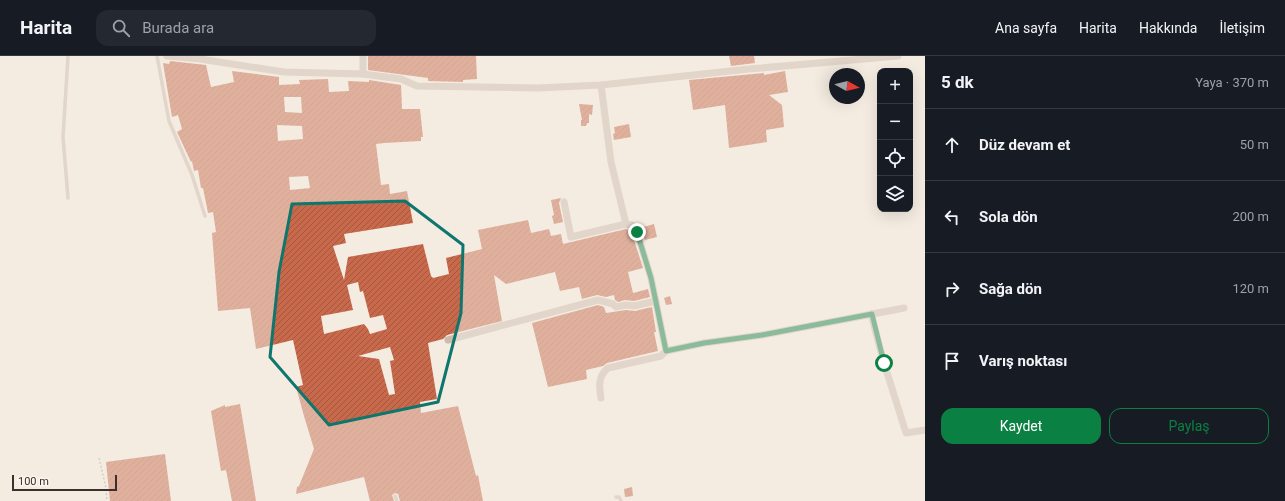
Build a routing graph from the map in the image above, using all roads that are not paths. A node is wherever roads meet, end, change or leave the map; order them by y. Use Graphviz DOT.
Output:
graph roads {
  1 [pos="68,56"];
  2 [pos="157,56"];
  3 [pos="167,56"];
  4 [pos="363,56"];
  5 [pos="898,56"];
  6 [pos="363,74"];
  7 [pos="601,85"];
  8 [pos="68,198"];
  9 [pos="564,202"];
  10 [pos="205,216"];
  11 [pos="626,224"];
  12 [pos="656,301"];
  13 [pos="904,308"];
  14 [pos="872,314"];
  15 [pos="448,340"];
  16 [pos="666,351"];
  17 [pos="600,398"];
  18 [pos="925,430"];
  19 [pos="395,496"];
  20 [pos="616,497"];
  21 [pos="397,501"];
  22 [pos="621,501"];
  1 -- 8 [label="lane"];
  2 -- 10 [label="lane"];
  3 -- 6 [label="street"];
  4 -- 6 [label="street"];
  5 -- 7 [label="street"];
  6 -- 7 [label="street"];
  7 -- 11 [label="street"];
  9 -- 11 [label="street"];
  11 -- 12 [label="street"];
  12 -- 15 [label="street"];
  12 -- 16 [label="street"];
  13 -- 14 [label="street"];
  14 -- 16 [label="street"];
  14 -- 18 [label="street"];
  16 -- 17 [label="street"];
  19 -- 21 [label="lane"];
  20 -- 22 [label="lane"];
}
